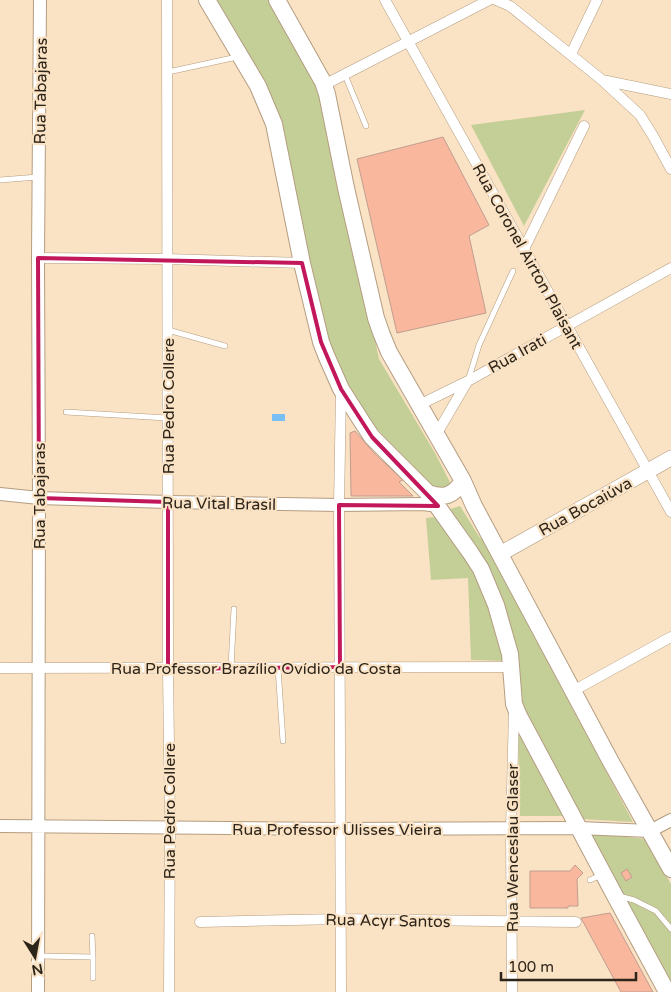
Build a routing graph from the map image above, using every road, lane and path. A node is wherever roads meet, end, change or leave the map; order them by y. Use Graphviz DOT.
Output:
graph roads {
  1 [pos="167,0"];
  2 [pos="207,0"];
  3 [pos="277,0"];
  4 [pos="385,0"];
  5 [pos="489,0"];
  6 [pos="496,0"];
  7 [pos="597,0"];
  8 [pos="38,2"];
  9 [pos="408,41"];
  10 [pos="570,54"];
  11 [pos="240,56"];
  12 [pos="168,72"];
  13 [pos="344,74"];
  14 [pos="602,80"];
  15 [pos="324,85"];
  16 [pos="671,94"];
  17 [pos="366,126"];
  18 [pos="584,126"];
  19 [pos="671,169"];
  20 [pos="39,176"];
  21 [pos="0,180"];
  22 [pos="524,249"];
  23 [pos="38,258"];
  24 [pos="167,259"];
  25 [pos="302,264"];
  26 [pos="671,268"];
  27 [pos="513,271"];
  28 [pos="566,326"];
  29 [pos="168,329"];
  30 [pos="225,346"];
  31 [pos="468,381"];
  32 [pos="341,389"];
  33 [pos="419,405"];
  34 [pos="66,412"];
  35 [pos="167,418"];
  36 [pos="436,435"];
  37 [pos="671,458"];
  38 [pos="648,471"];
  39 [pos="462,482"];
  40 [pos="0,494"];
  41 [pos="39,498"];
  42 [pos="433,499"];
  43 [pos="168,502"];
  44 [pos="339,505"];
  45 [pos="474,506"];
  46 [pos="671,512"];
  47 [pos="500,554"];
  48 [pos="234,609"];
  49 [pos="671,637"];
  50 [pos="278,667"];
  51 [pos="340,667"];
  52 [pos="512,667"];
  53 [pos="0,668"];
  54 [pos="39,668"];
  55 [pos="168,668"];
  56 [pos="231,668"];
  57 [pos="573,691"];
  58 [pos="514,704"];
  59 [pos="283,741"];
  60 [pos="671,820"];
  61 [pos="0,826"];
  62 [pos="38,826"];
  63 [pos="170,828"];
  64 [pos="579,828"];
  65 [pos="341,829"];
  66 [pos="511,829"];
  67 [pos="650,831"];
  68 [pos="671,869"];
  69 [pos="614,894"];
  70 [pos="341,919"];
  71 [pos="511,921"];
  72 [pos="200,922"];
  73 [pos="576,922"];
  74 [pos="671,930"];
  75 [pos="92,936"];
  76 [pos="38,956"];
  77 [pos="93,957"];
  78 [pos="93,978"];
  79 [pos="38,992"];
  80 [pos="169,992"];
  81 [pos="341,992"];
  82 [pos="512,992"];
  83 [pos="668,992"];
  1 -- 12 [label="street, Rua Pedro Collere"];
  2 -- 11 [label="main road"];
  3 -- 15 [label="main road"];
  4 -- 9 [label="street, Rua Coronel Airton Plaisant"];
  5 -- 9 [label="street"];
  6 -- 10 [label="street"];
  7 -- 10 [label="street"];
  8 -- 20 [label="street, Rua Tabajaras"];
  9 -- 13 [label="street"];
  9 -- 22 [label="street, Rua Coronel Airton Plaisant"];
  10 -- 14 [label="street"];
  11 -- 12 [label="lane"];
  11 -- 25 [label="main road"];
  12 -- 24 [label="street, Rua Pedro Collere"];
  13 -- 15 [label="street"];
  13 -- 17 [label="lane"];
  14 -- 16 [label="street"];
  14 -- 19 [label="street"];
  15 -- 33 [label="main road"];
  18 -- 22 [label="street"];
  20 -- 21 [label="lane"];
  20 -- 23 [label="street, Rua Tabajaras"];
  22 -- 28 [label="street, Rua Coronel Airton Plaisant"];
  23 -- 24 [label="street"];
  23 -- 41 [label="street, Rua Tabajaras"];
  24 -- 25 [label="street"];
  24 -- 29 [label="street, Rua Pedro Collere"];
  25 -- 32 [label="main road"];
  26 -- 28 [label="street, Rua Irati"];
  27 -- 31 [label="lane"];
  28 -- 31 [label="street, Rua Irati"];
  28 -- 38 [label="street, Rua Coronel Airton Plaisant"];
  29 -- 30 [label="lane"];
  29 -- 35 [label="street, Rua Pedro Collere"];
  31 -- 33 [label="street, Rua Irati"];
  31 -- 36 [label="street"];
  32 -- 42 [label="main road"];
  32 -- 44 [label="street"];
  33 -- 36 [label="main road"];
  34 -- 35 [label="lane"];
  35 -- 43 [label="street, Rua Pedro Collere"];
  36 -- 39 [label="main road"];
  37 -- 38 [label="main road, Rua Bocaiúva"];
  38 -- 46 [label="street, Rua Coronel Airton Plaisant"];
  38 -- 47 [label="main road, Rua Bocaiúva"];
  39 -- 42 [label="main road"];
  39 -- 45 [label="main road"];
  40 -- 41 [label="street, Rua Vital Brasil"];
  41 -- 43 [label="street, Rua Vital Brasil"];
  41 -- 54 [label="street, Rua Tabajaras"];
  42 -- 44 [label="street, Rua Vital Brasil"];
  42 -- 45 [label="main road"];
  42 -- 52 [label="main road"];
  43 -- 44 [label="street, Rua Vital Brasil"];
  43 -- 55 [label="street, Rua Pedro Collere"];
  44 -- 51 [label="street"];
  45 -- 47 [label="main road"];
  47 -- 57 [label="main road"];
  48 -- 56 [label="lane"];
  49 -- 57 [label="street"];
  50 -- 51 [label="street, Rua Professor Brazílio Ovídio da Costa"];
  50 -- 56 [label="street, Rua Professor Brazílio Ovídio da Costa"];
  50 -- 59 [label="lane"];
  51 -- 52 [label="street, Rua Professor Brazílio Ovídio da Costa"];
  51 -- 65 [label="street"];
  52 -- 58 [label="main road"];
  53 -- 54 [label="street, Rua Professor Brazílio Ovídio da Costa"];
  54 -- 55 [label="street, Rua Professor Brazílio Ovídio da Costa"];
  54 -- 62 [label="street, Rua Tabajaras"];
  55 -- 56 [label="street, Rua Professor Brazílio Ovídio da Costa"];
  55 -- 63 [label="street, Rua Pedro Collere"];
  57 -- 67 [label="main road"];
  58 -- 64 [label="main road"];
  58 -- 66 [label="street, Rua Wenceslau Glaser"];
  60 -- 67 [label="street"];
  61 -- 62 [label="street, Rua Professor Ulisses Vieira"];
  62 -- 63 [label="street, Rua Professor Ulisses Vieira"];
  62 -- 76 [label="street, Rua Tabajaras"];
  63 -- 65 [label="street, Rua Professor Ulisses Vieira"];
  63 -- 80 [label="street, Rua Pedro Collere"];
  64 -- 66 [label="street, Rua Professor Ulisses Vieira"];
  64 -- 67 [label="street, Rua Professor Ulisses Vieira"];
  64 -- 69 [label="main road"];
  65 -- 66 [label="street, Rua Professor Ulisses Vieira"];
  65 -- 70 [label="street"];
  66 -- 71 [label="street, Rua Wenceslau Glaser"];
  67 -- 68 [label="main road"];
  69 -- 74 [label="lane"];
  69 -- 83 [label="main road"];
  70 -- 71 [label="street, Rua Acyr Santos"];
  70 -- 72 [label="street, Rua Acyr Santos"];
  70 -- 81 [label="street"];
  71 -- 73 [label="street, Rua Acyr Santos"];
  71 -- 82 [label="street, Rua Wenceslau Glaser"];
  75 -- 77 [label="lane"];
  76 -- 77 [label="lane"];
  76 -- 79 [label="street, Rua Tabajaras"];
  77 -- 78 [label="lane"];
}
